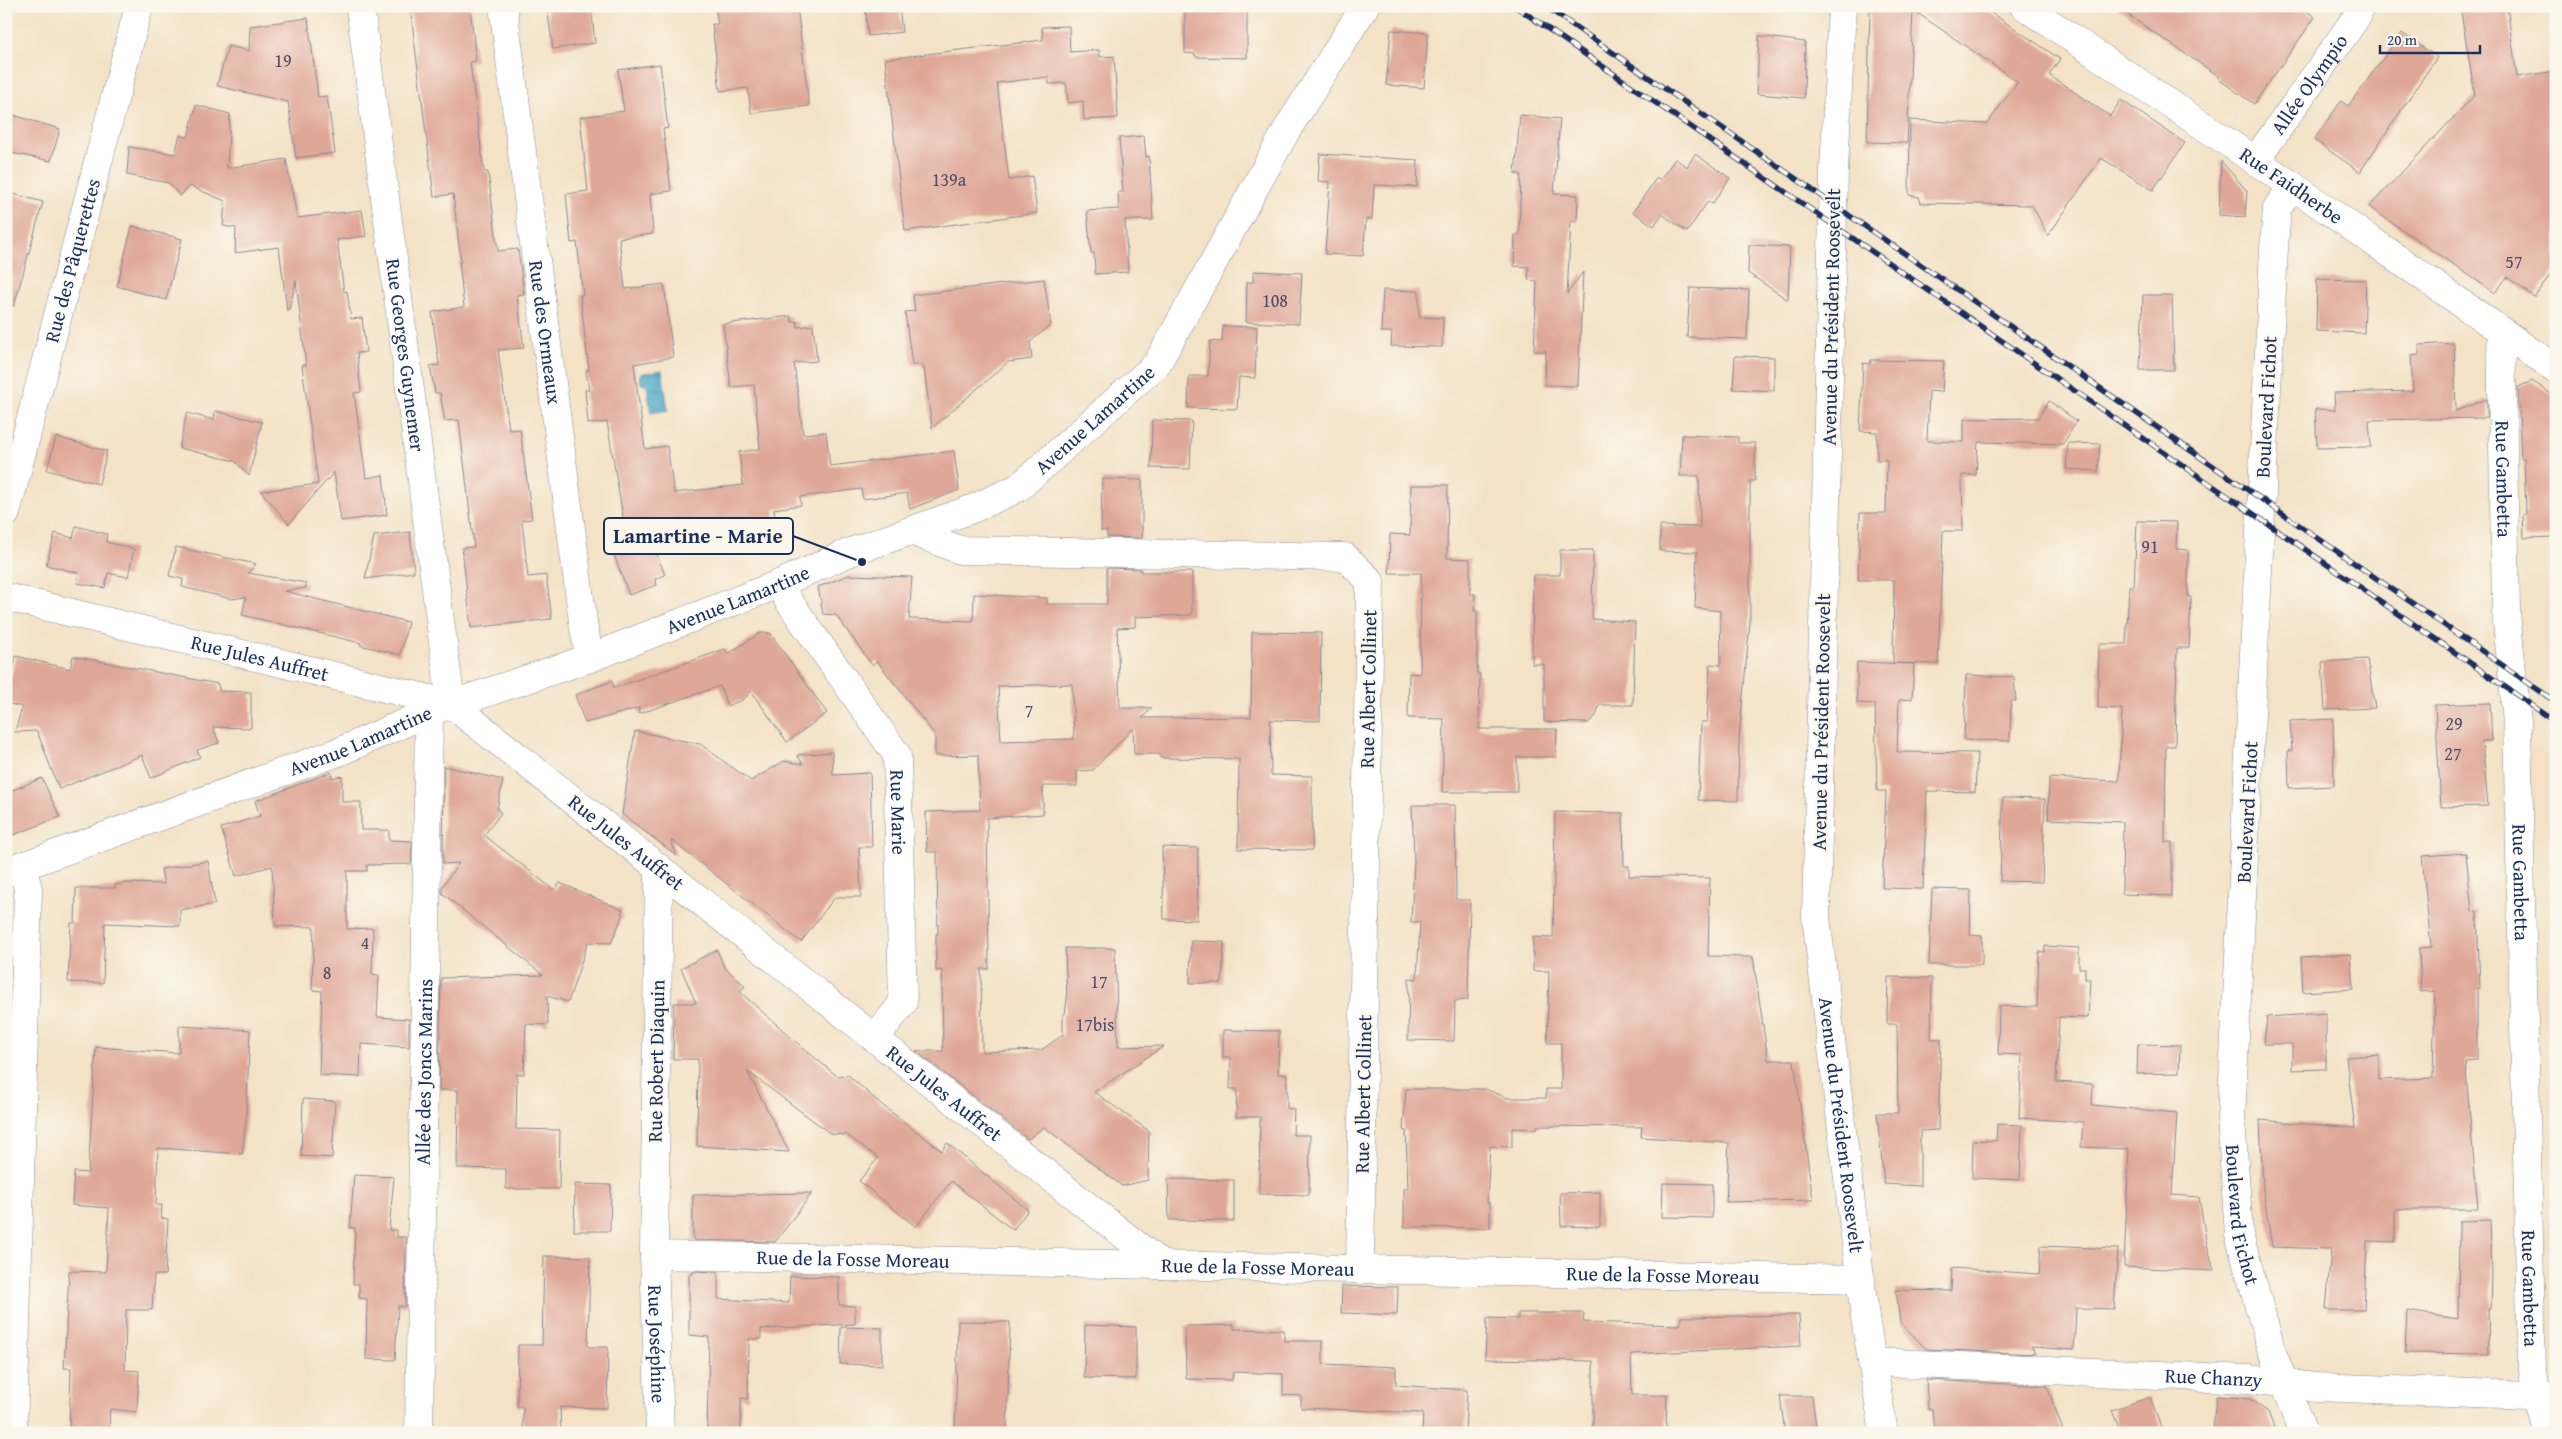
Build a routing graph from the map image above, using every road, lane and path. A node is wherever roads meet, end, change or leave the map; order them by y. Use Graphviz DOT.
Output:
graph roads {
  1 [pos="139,6"];
  2 [pos="360,6"];
  3 [pos="503,6"];
  4 [pos="1365,6"];
  5 [pos="1842,6"];
  6 [pos="2024,6"];
  7 [pos="2358,6"];
  8 [pos="2255,161"];
  9 [pos="2293,186"];
  10 [pos="2500,331"];
  11 [pos="2556,369"];
  12 [pos="6,513"];
  13 [pos="911,531"];
  14 [pos="779,584"];
  15 [pos="6,597"];
  16 [pos="590,658"];
  17 [pos="440,708"];
  18 [pos="14,868"];
  19 [pos="659,868"];
  20 [pos="875,1038"];
  21 [pos="654,1255"];
  22 [pos="1162,1265"];
  23 [pos="1360,1270"];
  24 [pos="1861,1280"];
  25 [pos="1872,1362"];
  26 [pos="2283,1382"];
  27 [pos="2546,1396"];
  28 [pos="13,1433"];
  29 [pos="419,1433"];
  30 [pos="660,1433"];
  31 [pos="1884,1433"];
  32 [pos="2302,1433"];
  33 [pos="2549,1433"];
  1 -- 12 [label="street, Rue des Pâquerettes"];
  2 -- 17 [label="street, Rue Georges Guynemer"];
  3 -- 16 [label="street, Rue des Ormeaux"];
  4 -- 13 [label="street, Avenue Lamartine"];
  5 -- 24 [label="street, Avenue du Président Roosevelt"];
  6 -- 8 [label="street, Rue Faidherbe"];
  7 -- 8 [label="street, Allée Olympio"];
  8 -- 9 [label="street, Rue Faidherbe"];
  9 -- 10 [label="street, Rue Faidherbe"];
  9 -- 26 [label="street, Boulevard Fichot"];
  10 -- 11 [label="street, Rue Faidherbe"];
  10 -- 27 [label="street, Rue Gambetta"];
  13 -- 14 [label="street, Avenue Lamartine"];
  13 -- 23 [label="street, Rue Albert Collinet"];
  14 -- 16 [label="street, Avenue Lamartine"];
  14 -- 20 [label="street, Rue Marie"];
  15 -- 17 [label="street, Rue Jules Auffret"];
  16 -- 17 [label="street, Avenue Lamartine"];
  17 -- 18 [label="street, Avenue Lamartine"];
  17 -- 19 [label="street, Rue Jules Auffret"];
  17 -- 29 [label="street, Allée des Joncs Marins"];
  18 -- 28 [label="street"];
  19 -- 20 [label="street, Rue Jules Auffret"];
  19 -- 21 [label="street, Rue Robert Diaquin"];
  20 -- 22 [label="street, Rue Jules Auffret"];
  21 -- 22 [label="street, Rue de la Fosse Moreau"];
  21 -- 30 [label="street, Rue Joséphine"];
  22 -- 23 [label="street, Rue de la Fosse Moreau"];
  23 -- 24 [label="street, Rue de la Fosse Moreau"];
  24 -- 25 [label="street, Avenue du Président Roosevelt"];
  25 -- 26 [label="street, Rue Chanzy"];
  25 -- 31 [label="street, Avenue du Président Roosevelt"];
  26 -- 27 [label="street, Rue Chanzy"];
  26 -- 32 [label="street, Boulevard Fichot"];
  27 -- 33 [label="street, Rue Gambetta"];
}
